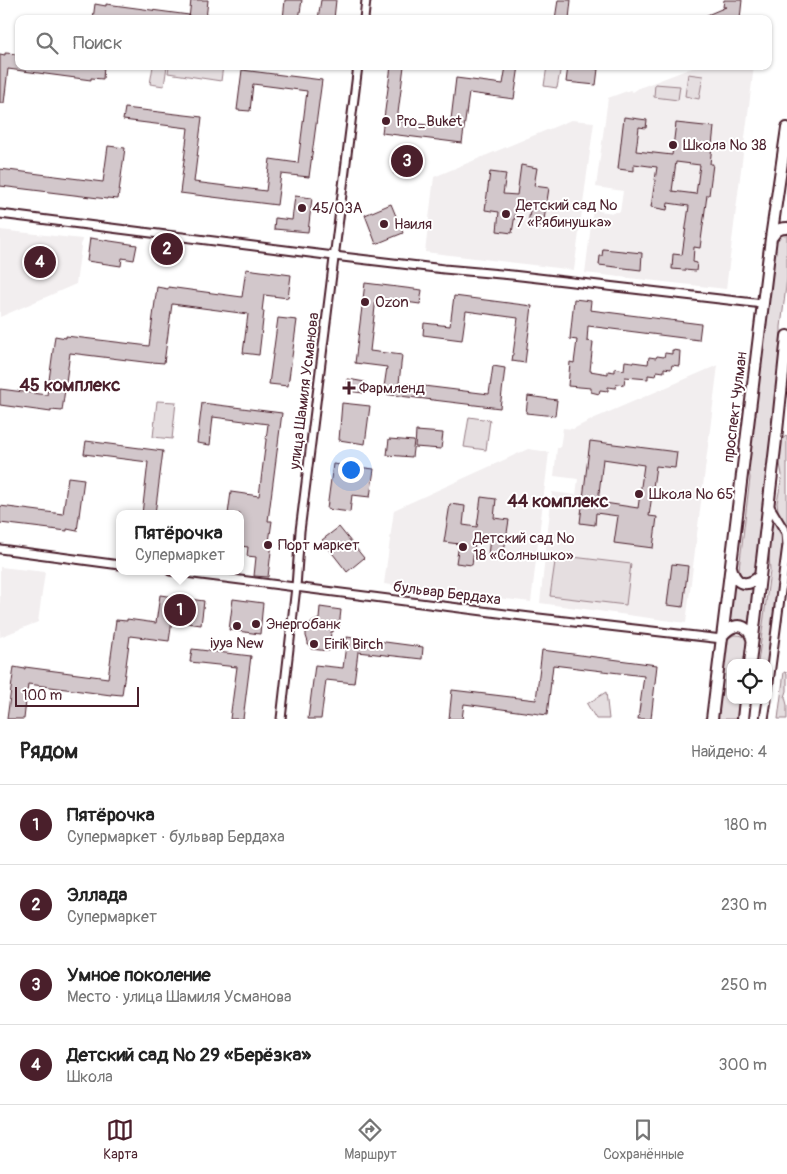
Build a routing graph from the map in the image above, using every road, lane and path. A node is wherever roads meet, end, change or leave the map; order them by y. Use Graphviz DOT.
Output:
graph roads {
  1 [pos="366,0"];
  2 [pos="364,15"];
  3 [pos="357,70"];
  4 [pos="787,128"];
  5 [pos="780,178"];
  6 [pos="787,192"];
  7 [pos="0,214"];
  8 [pos="787,228"];
  9 [pos="771,238"];
  10 [pos="334,256"];
  11 [pos="763,304"];
  12 [pos="787,336"];
  13 [pos="768,503"];
  14 [pos="787,545"];
  15 [pos="0,550"];
  16 [pos="116,564"];
  17 [pos="731,566"];
  18 [pos="202,575"];
  19 [pos="760,576"];
  20 [pos="296,587"];
  21 [pos="722,638"];
  22 [pos="752,639"];
  23 [pos="750,659"];
  24 [pos="772,659"];
  25 [pos="745,704"];
  26 [pos="766,704"];
  27 [pos="281,719"];
  28 [pos="712,719"];
  29 [pos="743,719"];
  30 [pos="764,719"];
  1 -- 2 [label="street"];
  3 -- 10 [label="street, улица Шамиля Усманова"];
  4 -- 5 [label="main road, проспект Чулман"];
  5 -- 6 [label="main road"];
  5 -- 9 [label="main road, проспект Чулман"];
  7 -- 10 [label="street"];
  8 -- 9 [label="main road"];
  9 -- 11 [label="main road, проспект Чулман"];
  10 -- 11 [label="street"];
  10 -- 20 [label="street, улица Шамиля Усманова"];
  11 -- 17 [label="main road, проспект Чулман"];
  12 -- 13 [label="main road"];
  13 -- 14 [label="street"];
  13 -- 19 [label="main road"];
  14 -- 24 [label="street"];
  15 -- 16 [label="street"];
  17 -- 19 [label="main road"];
  17 -- 21 [label="main road, проспект Чулман"];
  18 -- 20 [label="street, бульвар Бердаха"];
  19 -- 22 [label="main road"];
  20 -- 21 [label="street, бульвар Бердаха"];
  20 -- 27 [label="street, улица Шамиля Усманова"];
  21 -- 22 [label="main road"];
  21 -- 28 [label="main road, проспект Чулман"];
  22 -- 23 [label="main road"];
  25 -- 29 [label="main road"];
  26 -- 30 [label="street"];
}
